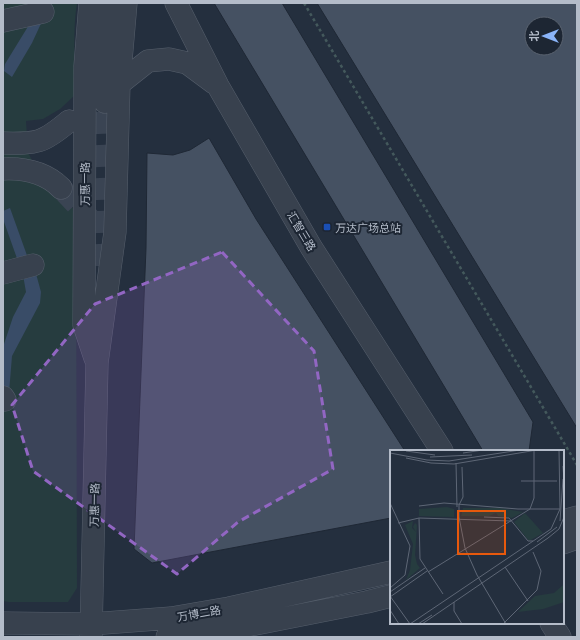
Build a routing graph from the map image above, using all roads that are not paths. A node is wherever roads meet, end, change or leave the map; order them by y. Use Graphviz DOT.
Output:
graph roads {
  1 [pos="90,3"];
  2 [pos="110,3"];
  3 [pos="126,3"];
  4 [pos="176,3"];
  5 [pos="37,14"];
  6 [pos="3,21"];
  7 [pos="120,84"];
  8 [pos="218,86"];
  9 [pos="69,121"];
  10 [pos="3,143"];
  11 [pos="3,168"];
  12 [pos="61,188"];
  13 [pos="33,265"];
  14 [pos="3,272"];
  15 [pos="97,362"];
  16 [pos="441,450"];
  17 [pos="577,517"];
  18 [pos="564,522"];
  19 [pos="577,538"];
  20 [pos="564,543"];
  21 [pos="390,572"];
  22 [pos="390,596"];
  23 [pos="3,623"];
  24 [pos="552,624"];
  25 [pos="91,631"];
  26 [pos="167,637"];
  27 [pos="560,637"];
  1 -- 15 [label="street, 万惠一路"];
  2 -- 15 [label="street"];
  3 -- 7 [label="street, 万惠一路"];
  4 -- 8 [label="street, 汇智三路"];
  5 -- 6 [label="street"];
  7 -- 8 [label="street"];
  7 -- 15 [label="street, 万惠一路"];
  8 -- 16 [label="street, 汇智三路"];
  9 -- 10 [label="street"];
  11 -- 12 [label="street"];
  13 -- 14 [label="street"];
  15 -- 25 [label="street, 万惠一路"];
  17 -- 18 [label="street"];
  19 -- 20 [label="street"];
  21 -- 25 [label="street, 万博二路"];
  22 -- 26 [label="street, 万博二路"];
  23 -- 25 [label="street, 万博二路"];
  24 -- 27 [label="street"];
}
